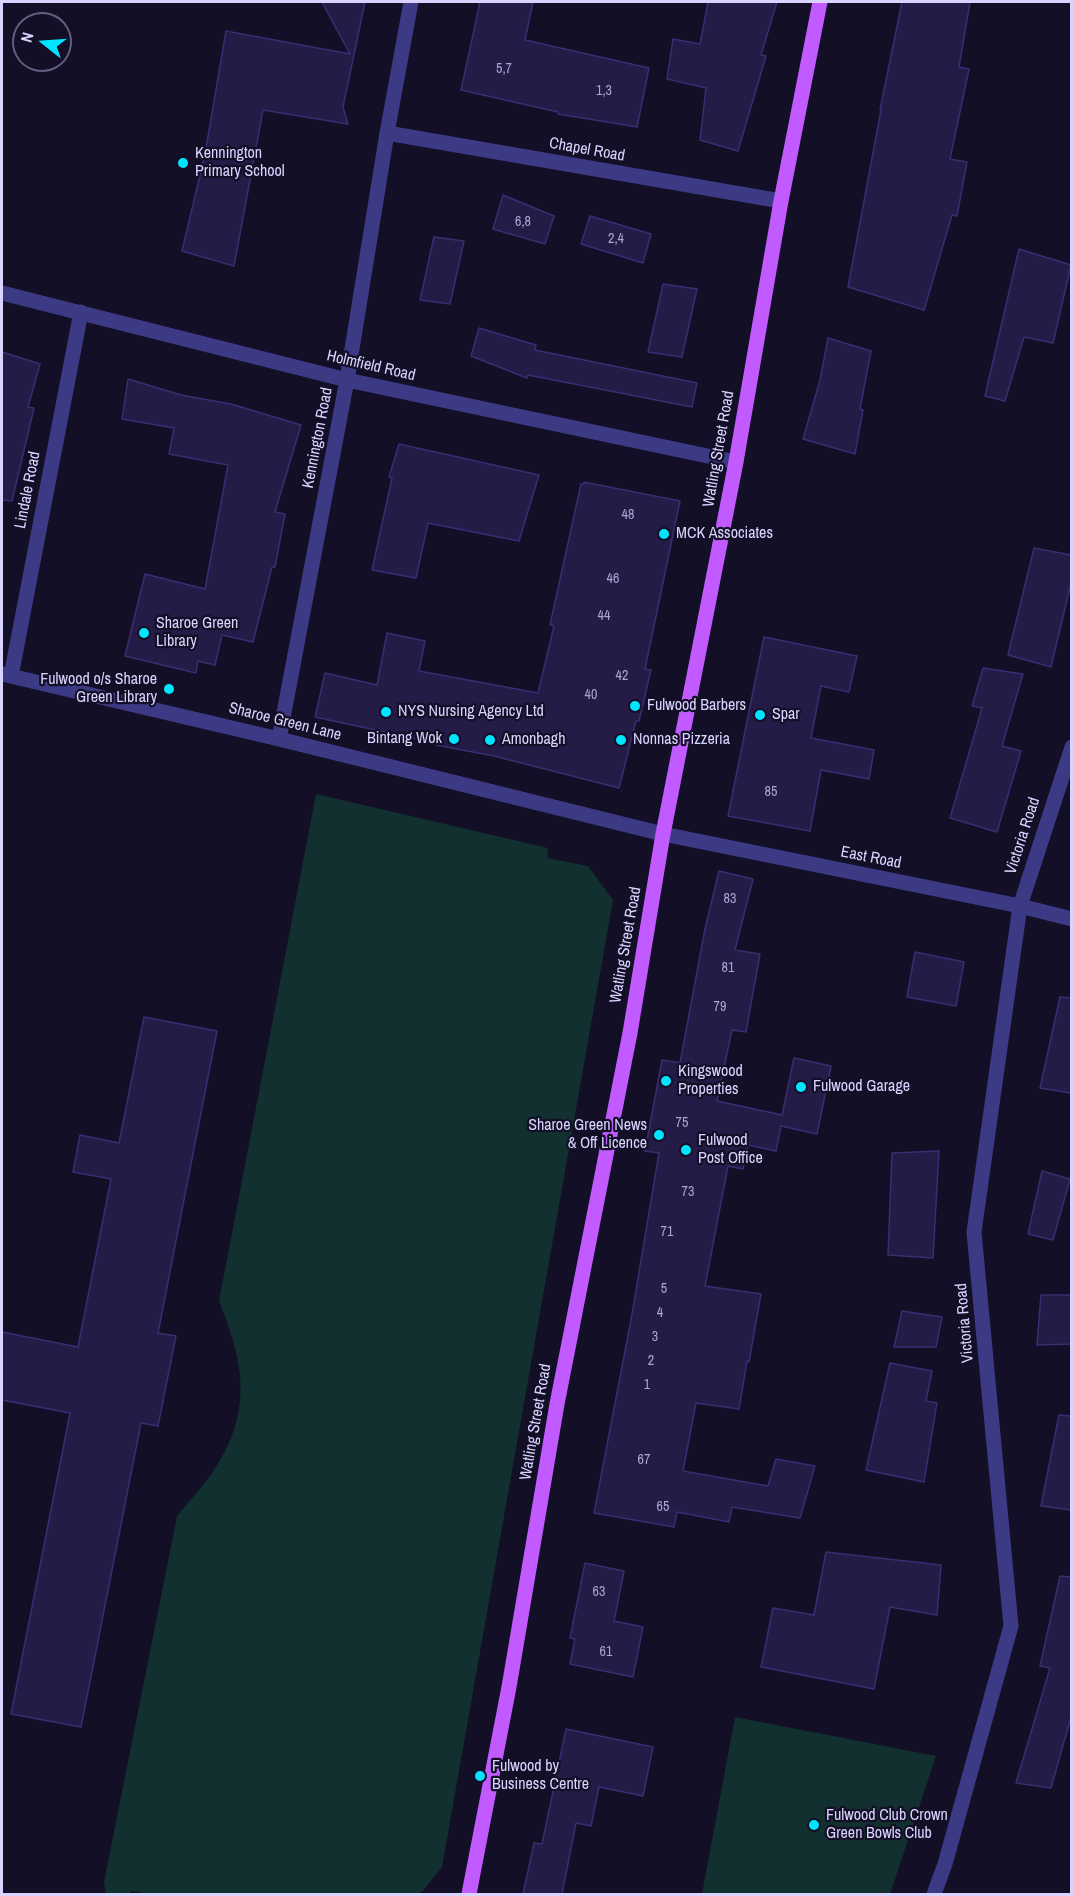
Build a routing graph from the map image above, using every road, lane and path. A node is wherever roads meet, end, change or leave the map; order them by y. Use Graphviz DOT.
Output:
graph roads {
  1 [pos="411,2"];
  2 [pos="820,2"];
  3 [pos="387,133"];
  4 [pos="781,201"];
  5 [pos="2,293"];
  6 [pos="81,312"];
  7 [pos="347,380"];
  8 [pos="736,462"];
  9 [pos="6,675"];
  10 [pos="279,739"];
  11 [pos="1071,747"];
  12 [pos="663,834"];
  13 [pos="1020,906"];
  14 [pos="1071,919"];
  15 [pos="469,1894"];
  16 [pos="934,1894"];
  1 -- 3 [label="street, Kennington Road"];
  2 -- 4 [label="main road, Watling Street Road"];
  3 -- 4 [label="street, Chapel Road"];
  3 -- 7 [label="street, Kennington Road"];
  4 -- 8 [label="main road, Watling Street Road"];
  5 -- 6 [label="street, Holmfield Road"];
  6 -- 7 [label="street, Holmfield Road"];
  6 -- 9 [label="street, Lindale Road"];
  7 -- 8 [label="street, Holmfield Road"];
  7 -- 10 [label="street, Kennington Road"];
  8 -- 12 [label="main road, Watling Street Road"];
  9 -- 10 [label="street, Sharoe Green Lane"];
  10 -- 12 [label="street, Sharoe Green Lane"];
  11 -- 13 [label="street, Victoria Road"];
  12 -- 13 [label="street, East Road"];
  12 -- 15 [label="main road, Watling Street Road"];
  13 -- 14 [label="street, East Road"];
  13 -- 16 [label="street, Victoria Road"];
}
